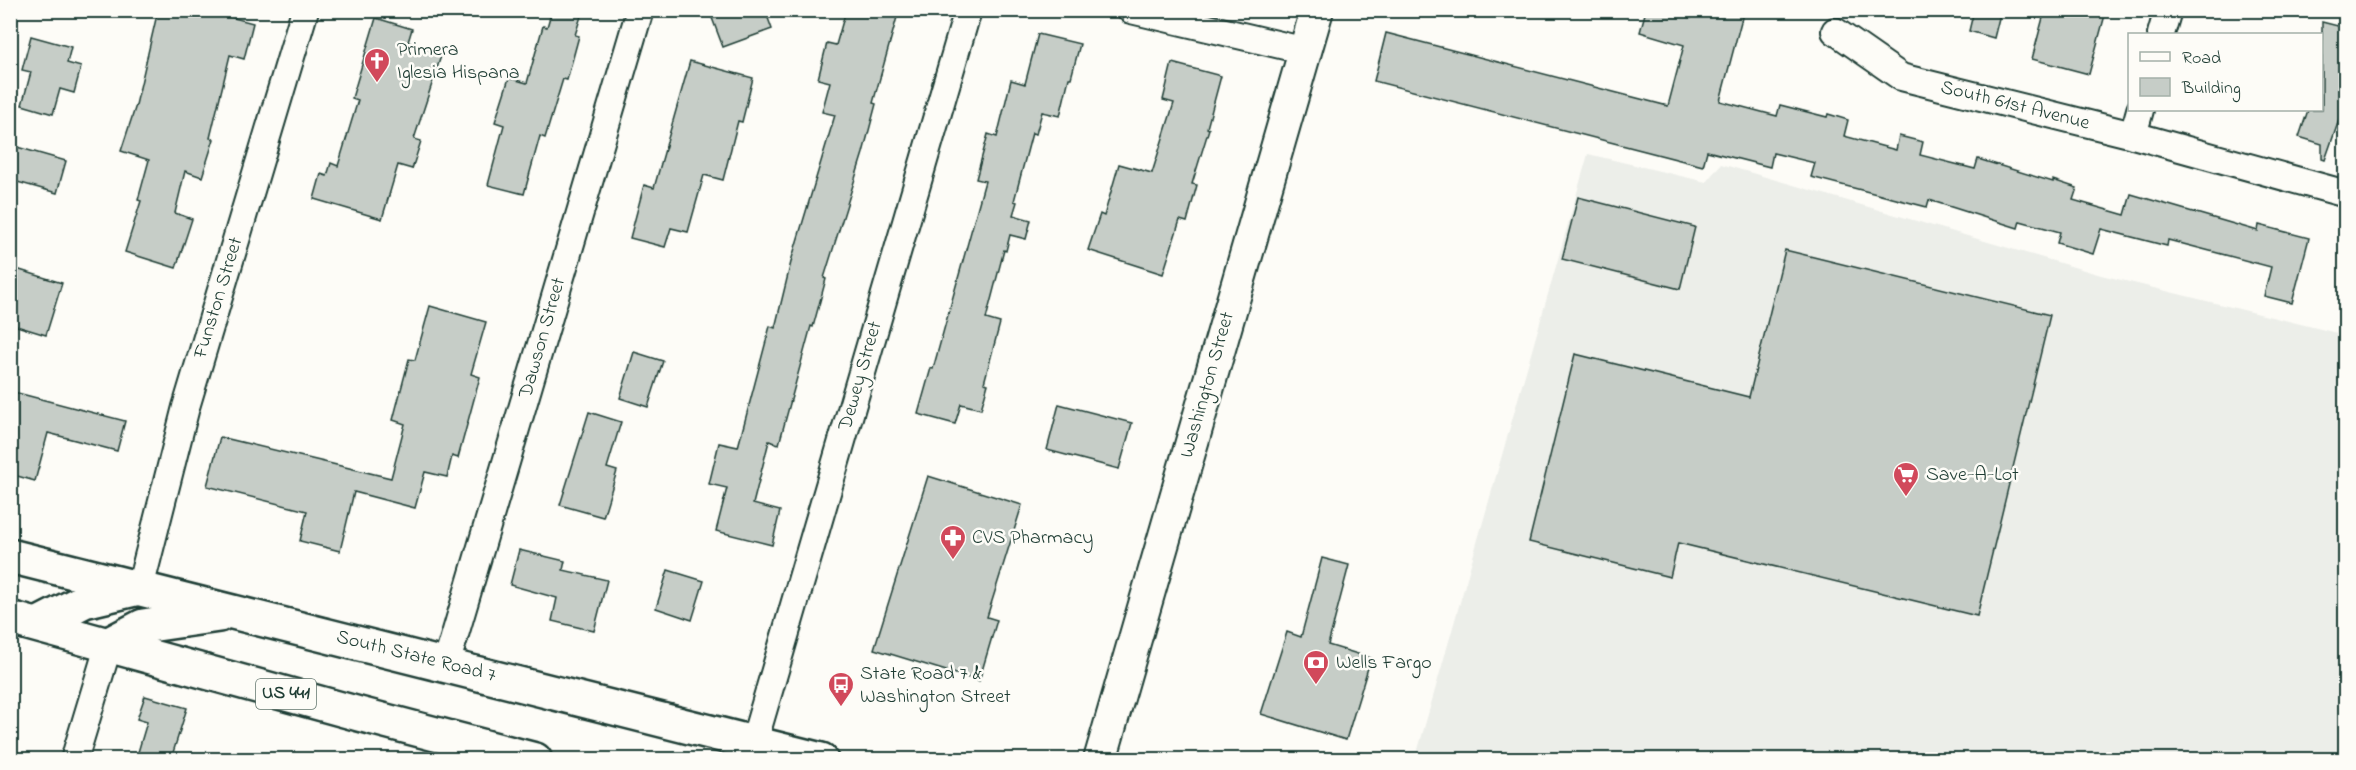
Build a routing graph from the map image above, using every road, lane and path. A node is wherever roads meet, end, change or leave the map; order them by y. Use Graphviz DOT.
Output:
graph roads {
  1 [pos="305,10"];
  2 [pos="640,10"];
  3 [pos="968,10"];
  4 [pos="1131,10"];
  5 [pos="1317,10"];
  6 [pos="2168,10"];
  7 [pos="1835,32"];
  8 [pos="2162,33"];
  9 [pos="1306,51"];
  10 [pos="2140,111"];
  11 [pos="2133,135"];
  12 [pos="2346,190"];
  13 [pos="10,556"];
  14 [pos="140,588"];
  15 [pos="236,613"];
  16 [pos="25,621"];
  17 [pos="109,644"];
  18 [pos="446,665"];
  19 [pos="754,742"];
  20 [pos="74,759"];
  21 [pos="535,759"];
  22 [pos="821,759"];
  23 [pos="1100,759"];
  1 -- 14 [label="street, Funston Street"];
  2 -- 18 [label="street, Dawson Street"];
  3 -- 19 [label="street, Dewey Street"];
  4 -- 9 [label="street"];
  5 -- 9 [label="street, Washington Street"];
  6 -- 8 [label="street"];
  7 -- 11 [label="street, South 61st Avenue"];
  9 -- 23 [label="street, Washington Street"];
  10 -- 11 [label="street"];
  11 -- 12 [label="street, South 61st Avenue"];
  13 -- 14 [label="main road, South State Road 7"];
  14 -- 15 [label="main road, South State Road 7"];
  14 -- 16 [label="main road"];
  15 -- 17 [label="main road"];
  15 -- 18 [label="main road, South State Road 7"];
  16 -- 17 [label="main road, US 441"];
  17 -- 20 [label="street"];
  17 -- 21 [label="main road, US 441"];
  18 -- 19 [label="main road, South State Road 7"];
  19 -- 22 [label="main road, South State Road 7"];
}
